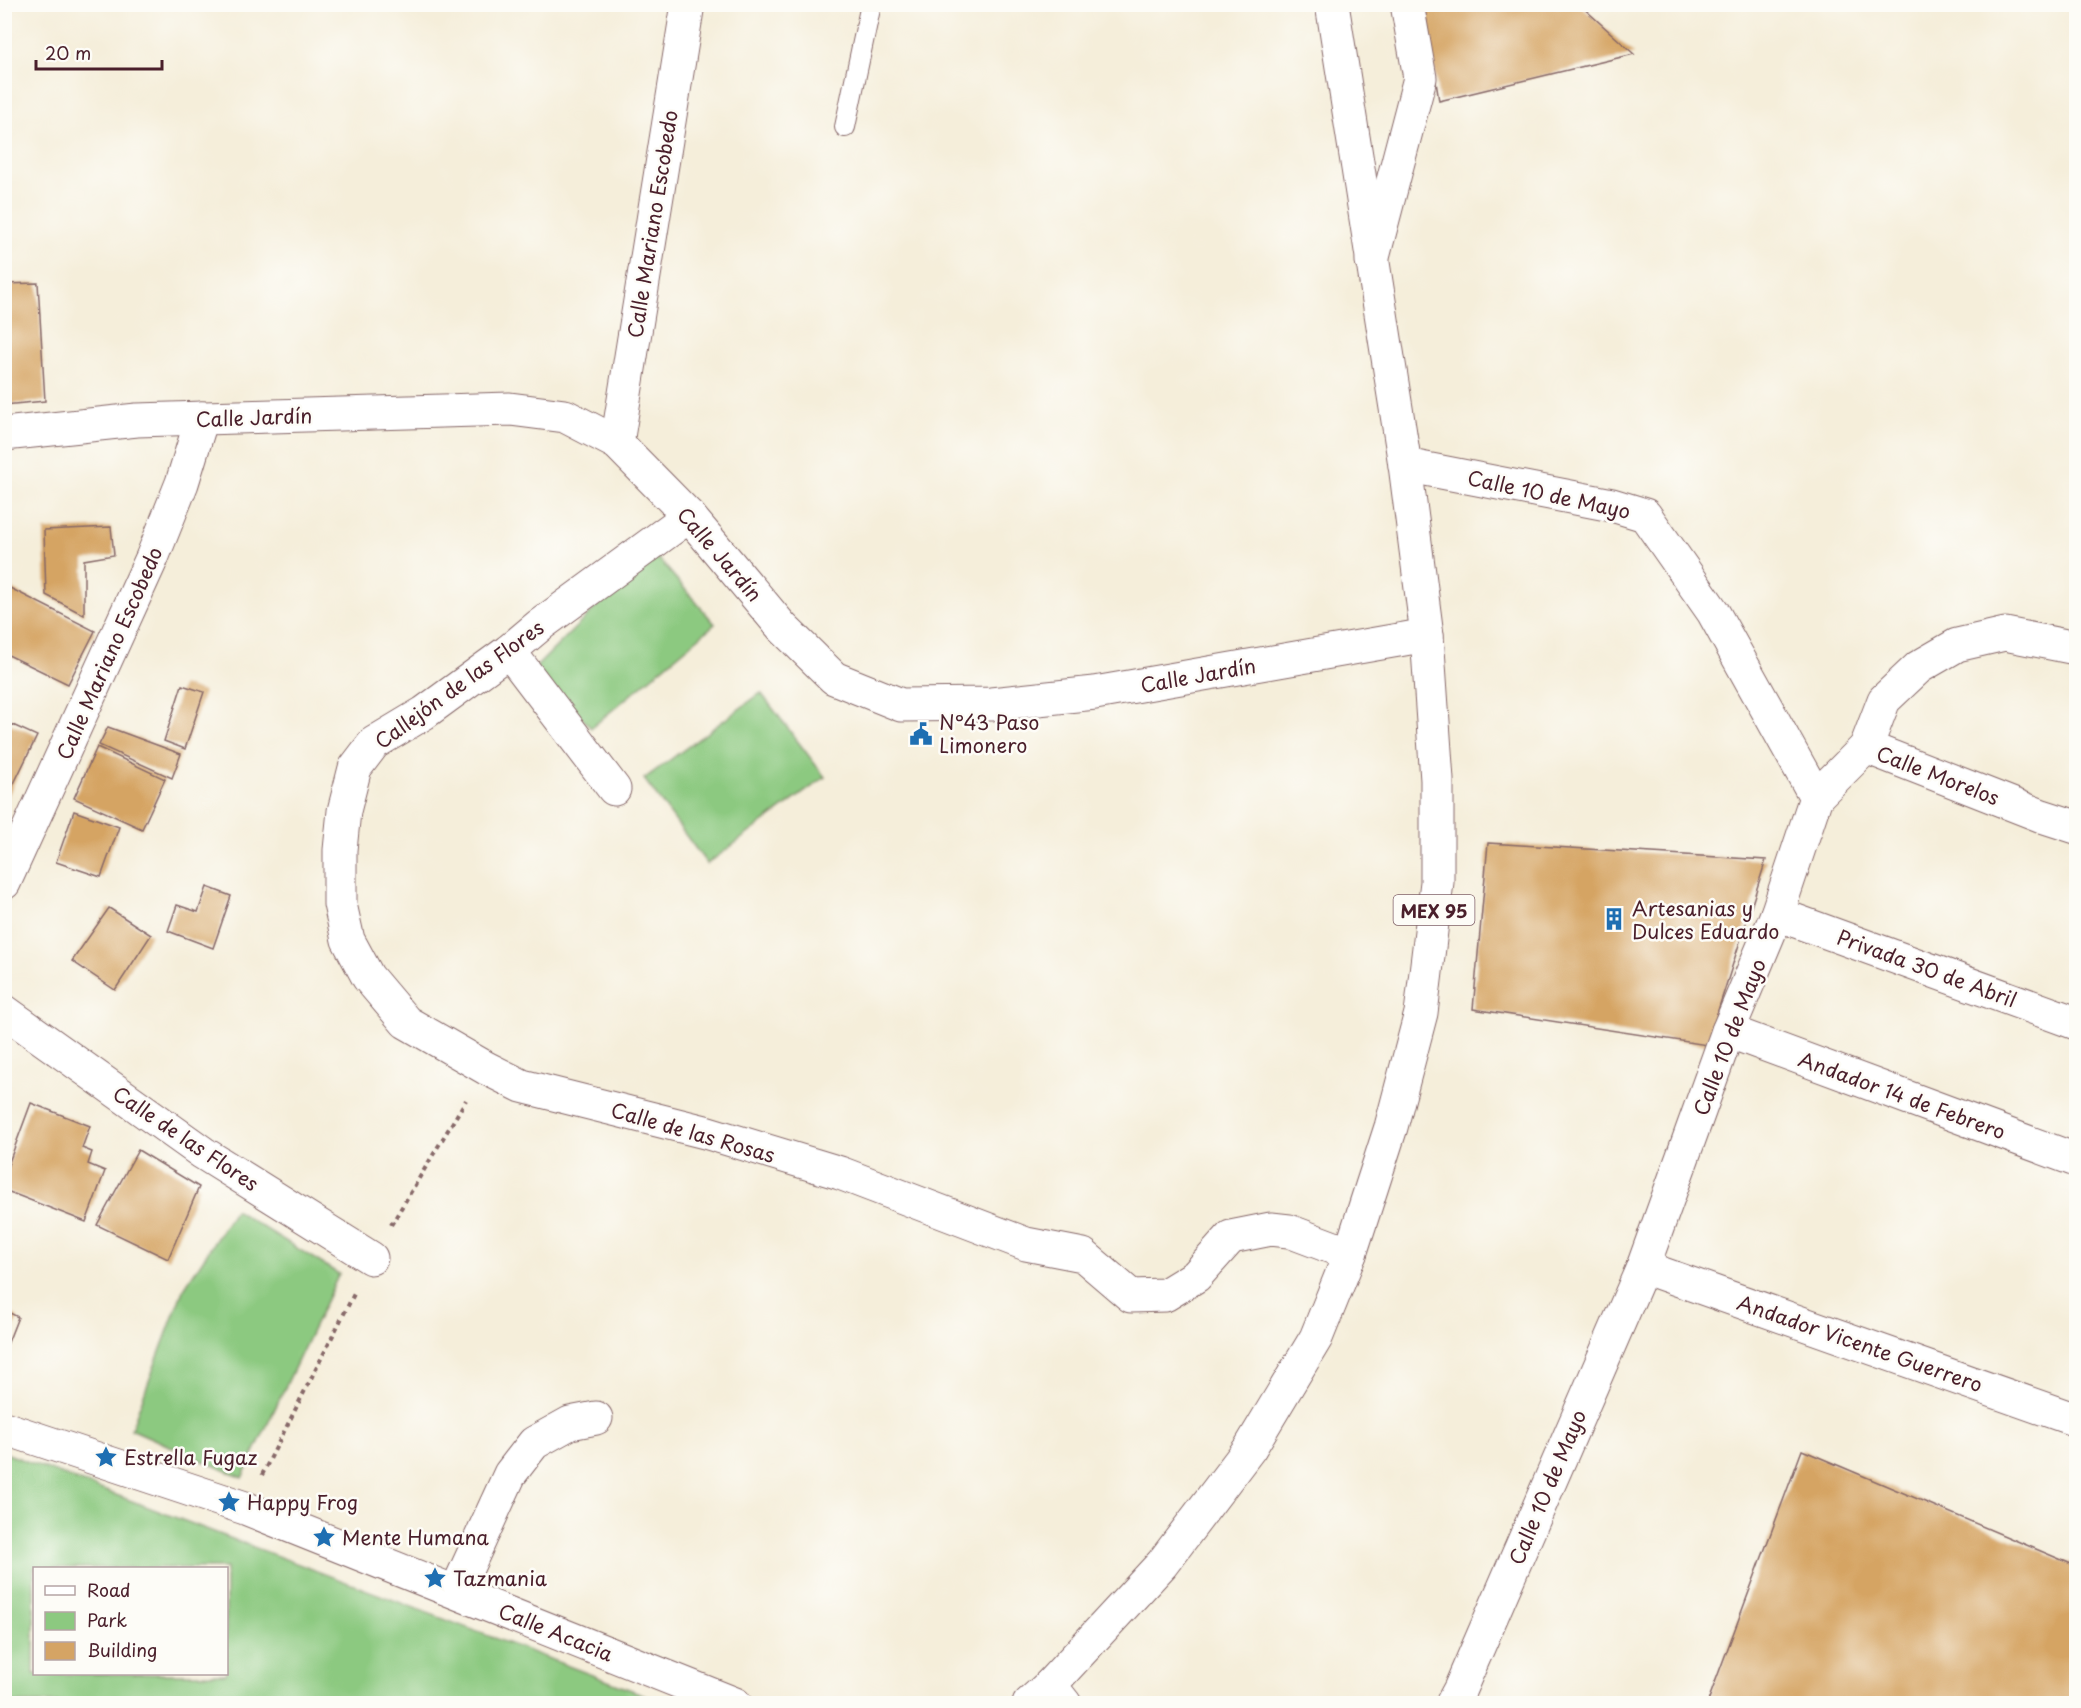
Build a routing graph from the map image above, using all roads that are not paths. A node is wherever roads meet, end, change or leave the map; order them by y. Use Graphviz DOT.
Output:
graph roads {
  1 [pos="688,4"];
  2 [pos="871,4"];
  3 [pos="1332,4"];
  4 [pos="1407,4"];
  5 [pos="845,127"];
  6 [pos="1372,261"];
  7 [pos="202,418"];
  8 [pos="4,434"];
  9 [pos="617,443"];
  10 [pos="1405,465"];
  11 [pos="689,516"];
  12 [pos="1427,635"];
  13 [pos="2076,648"];
  14 [pos="509,651"];
  15 [pos="1866,747"];
  16 [pos="614,789"];
  17 [pos="1816,797"];
  18 [pos="2076,827"];
  19 [pos="4,884"];
  20 [pos="1777,914"];
  21 [pos="4,1011"];
  22 [pos="2076,1023"];
  23 [pos="1728,1031"];
  24 [pos="486,1068"];
  25 [pos="2076,1160"];
  26 [pos="1350,1254"];
  27 [pos="371,1257"];
  28 [pos="1643,1267"];
  29 [pos="596,1418"];
  30 [pos="2076,1420"];
  31 [pos="4,1428"];
  32 [pos="456,1592"];
  33 [pos="1048,1698"];
  34 [pos="735,1704"];
  35 [pos="1452,1704"];
  1 -- 9 [label="main road, Calle Mariano Escobedo"];
  2 -- 5 [label="lane"];
  3 -- 6 [label="main road, MEX 95"];
  4 -- 6 [label="main road"];
  6 -- 10 [label="main road, MEX 95"];
  7 -- 8 [label="main road, Calle Jardín"];
  7 -- 9 [label="main road, Calle Jardín"];
  7 -- 19 [label="main road, Calle Mariano Escobedo"];
  9 -- 11 [label="main road, Calle Jardín"];
  10 -- 12 [label="main road, MEX 95"];
  10 -- 17 [label="main road, Calle 10 de Mayo"];
  11 -- 12 [label="main road, Calle Jardín"];
  11 -- 14 [label="main road, Callejón de las Flores"];
  12 -- 26 [label="main road, MEX 95"];
  13 -- 15 [label="main road"];
  14 -- 16 [label="main road"];
  14 -- 24 [label="main road, Callejón de las Flores"];
  15 -- 17 [label="main road, Calle Morelos"];
  15 -- 18 [label="main road, Calle Morelos"];
  17 -- 20 [label="main road, Calle 10 de Mayo"];
  20 -- 22 [label="main road, Privada 30 de Abril"];
  20 -- 23 [label="main road, Calle 10 de Mayo"];
  21 -- 27 [label="main road, Calle de las Flores"];
  23 -- 25 [label="main road, Andador 14 de Febrero"];
  23 -- 28 [label="main road, Calle 10 de Mayo"];
  24 -- 26 [label="main road, Calle de las Rosas"];
  26 -- 33 [label="main road, MEX 95"];
  28 -- 30 [label="main road, Andador Vicente Guerrero"];
  28 -- 35 [label="main road, Calle 10 de Mayo"];
  29 -- 32 [label="main road"];
  31 -- 32 [label="main road, Calle Acacia"];
  32 -- 34 [label="main road, Calle Acacia"];
}
